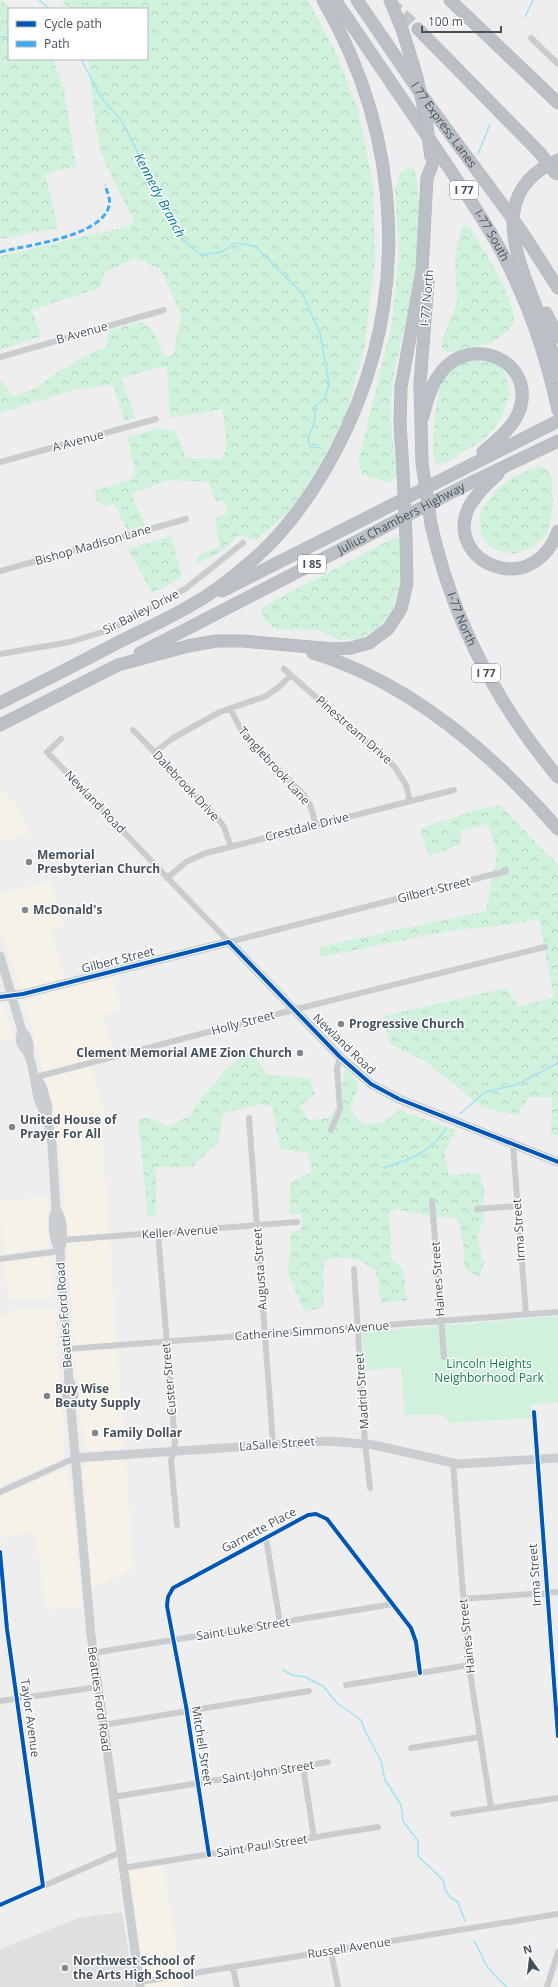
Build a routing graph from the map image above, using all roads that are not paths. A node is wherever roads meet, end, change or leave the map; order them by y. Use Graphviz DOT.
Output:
graph roads {
  1 [pos="323,0"];
  2 [pos="335,0"];
  3 [pos="357,0"];
  4 [pos="390,0"];
  5 [pos="450,0"];
  6 [pos="418,29"];
  7 [pos="531,38"];
  8 [pos="558,64"];
  9 [pos="558,103"];
  10 [pos="558,160"];
  11 [pos="432,162"];
  12 [pos="557,175"];
  13 [pos="519,262"];
  14 [pos="558,288"];
  15 [pos="164,310"];
  16 [pos="558,337"];
  17 [pos="0,357"];
  18 [pos="558,372"];
  19 [pos="557,404"];
  20 [pos="156,419"];
  21 [pos="558,421"];
  22 [pos="420,431"];
  23 [pos="558,441"];
  24 [pos="0,462"];
  25 [pos="469,465"];
  26 [pos="507,466"];
  27 [pos="186,519"];
  28 [pos="558,530"];
  29 [pos="243,543"];
  30 [pos="0,571"];
  31 [pos="195,603"];
  32 [pos="293,646"];
  33 [pos="0,654"];
  34 [pos="118,665"];
  35 [pos="284,669"];
  36 [pos="291,675"];
  37 [pos="0,703"];
  38 [pos="230,708"];
  39 [pos="0,726"];
  40 [pos="133,730"];
  41 [pos="61,739"];
  42 [pos="155,752"];
  43 [pos="558,777"];
  44 [pos="454,790"];
  45 [pos="410,801"];
  46 [pos="316,825"];
  47 [pos="558,829"];
  48 [pos="231,847"];
  49 [pos="506,871"];
  50 [pos="167,878"];
  51 [pos="229,942"];
  52 [pos="545,947"];
  53 [pos="0,956"];
  54 [pos="12,996"];
  55 [pos="0,997"];
  56 [pos="295,1010"];
  57 [pos="340,1057"];
  58 [pos="36,1077"];
  59 [pos="249,1118"];
  60 [pos="331,1130"];
  61 [pos="513,1145"];
  62 [pos="558,1162"];
  63 [pos="432,1201"];
  64 [pos="518,1206"];
  65 [pos="56,1209"];
  66 [pos="477,1209"];
  67 [pos="297,1222"];
  68 [pos="257,1226"];
  69 [pos="158,1233"];
  70 [pos="63,1240"];
  71 [pos="60,1251"];
  72 [pos="0,1259"];
  73 [pos="354,1269"];
  74 [pos="558,1312"];
  75 [pos="526,1314"];
  76 [pos="442,1321"];
  77 [pos="357,1327"];
  78 [pos="265,1334"];
  79 [pos="166,1340"];
  80 [pos="67,1349"];
  81 [pos="444,1357"];
  82 [pos="534,1412"];
  83 [pos="365,1443"];
  84 [pos="273,1444"];
  85 [pos="173,1452"];
  86 [pos="75,1458"];
  87 [pos="558,1458"];
  88 [pos="537,1460"];
  89 [pos="452,1463"];
  90 [pos="370,1488"];
  91 [pos="0,1492"];
  92 [pos="177,1525"];
  93 [pos="266,1538"];
  94 [pos="0,1552"];
  95 [pos="558,1592"];
  96 [pos="547,1593"];
  97 [pos="463,1599"];
  98 [pos="393,1604"];
  99 [pos="280,1623"];
  100 [pos="173,1641"];
  101 [pos="93,1653"];
  102 [pos="469,1665"];
  103 [pos="420,1673"];
  104 [pos="346,1685"];
  105 [pos="98,1687"];
  106 [pos="309,1691"];
  107 [pos="17,1698"];
  108 [pos="0,1701"];
  109 [pos="186,1712"];
  110 [pos="103,1725"];
  111 [pos="558,1736"];
  112 [pos="480,1737"];
  113 [pos="411,1748"];
  114 [pos="328,1762"];
  115 [pos="304,1766"];
  116 [pos="198,1783"];
  117 [pos="113,1797"];
  118 [pos="558,1798"];
  119 [pos="491,1808"];
  120 [pos="453,1814"];
  121 [pos="378,1827"];
  122 [pos="314,1838"];
  123 [pos="121,1852"];
  124 [pos="209,1855"];
  125 [pos="123,1868"];
  126 [pos="43,1886"];
  127 [pos="0,1906"];
  128 [pos="558,1914"];
  129 [pos="331,1951"];
  130 [pos="558,1952"];
  131 [pos="233,1967"];
  132 [pos="140,1985"];
  133 [pos="237,1987"];
  134 [pos="338,1987"];
  135 [pos="548,1987"];
  1 -- 31 [label="highway"];
  2 -- 19 [label="highway, I-77 South / I 77"];
  3 -- 14 [label="highway, I 77 Express Lanes / I 77, bridge"];
  4 -- 11 [label="highway, I-77 North / I 77, bridge"];
  5 -- 9 [label="highway"];
  6 -- 12 [label="highway, bridge"];
  7 -- 8 [label="street"];
  10 -- 13 [label="highway"];
  11 -- 22 [label="highway, I-77 North / I 77"];
  11 -- 32 [label="highway, bridge"];
  13 -- 16 [label="highway"];
  13 -- 18 [label="highway"];
  15 -- 17 [label="street, B Avenue"];
  20 -- 24 [label="street, A Avenue"];
  21 -- 25 [label="highway, Julius Chambers Highway / I 85"];
  22 -- 25 [label="highway"];
  22 -- 43 [label="highway, I-77 North / I 77, bridge"];
  23 -- 26 [label="highway, Julius Chambers Highway / I 85"];
  25 -- 31 [label="highway, Julius Chambers Highway / I 85"];
  26 -- 28 [label="highway"];
  26 -- 34 [label="highway, Julius Chambers Highway / I 85"];
  27 -- 30 [label="street, Bishop Madison Lane"];
  29 -- 33 [label="street, Sir Bailey Drive"];
  31 -- 37 [label="highway, I 85"];
  32 -- 34 [label="highway"];
  32 -- 47 [label="highway"];
  34 -- 39 [label="highway, I 85"];
  35 -- 36 [label="street, Pinestream Drive"];
  36 -- 38 [label="street"];
  36 -- 45 [label="street, Pinestream Drive"];
  38 -- 42 [label="street"];
  38 -- 46 [label="street, Tanglebrook Lane"];
  40 -- 42 [label="street, Dalebrook Drive"];
  41 -- 50 [label="street, Newland Road"];
  42 -- 48 [label="street, Dalebrook Drive"];
  44 -- 45 [label="street, Crestdale Drive"];
  45 -- 46 [label="street, Crestdale Drive"];
  46 -- 48 [label="street, Crestdale Drive"];
  48 -- 50 [label="street, Crestdale Drive"];
  49 -- 51 [label="street, Gilbert Street"];
  50 -- 51 [label="street, Newland Road"];
  51 -- 54 [label="street, Gilbert Street"];
  51 -- 56 [label="street, Newland Road"];
  52 -- 56 [label="street, Holly Street"];
  53 -- 54 [label="street, Beatties Ford Road"];
  54 -- 55 [label="street, Gilbert Street"];
  54 -- 58 [label="street, Beatties Ford Road"];
  56 -- 57 [label="street, Newland Road"];
  56 -- 58 [label="street, Holly Street"];
  57 -- 60 [label="street"];
  57 -- 61 [label="street, Newland Road"];
  58 -- 65 [label="street, Beatties Ford Road"];
  59 -- 68 [label="street, Augusta Street"];
  61 -- 62 [label="street, Newland Road"];
  61 -- 64 [label="street, Irma Street"];
  63 -- 76 [label="street, Haines Street"];
  64 -- 66 [label="street"];
  64 -- 75 [label="street, Irma Street"];
  65 -- 70 [label="street, Beatties Ford Road"];
  65 -- 71 [label="street, Beatties Ford Road"];
  67 -- 68 [label="street, Keller Avenue"];
  68 -- 69 [label="street, Keller Avenue"];
  68 -- 78 [label="street, Augusta Street"];
  69 -- 70 [label="street, Keller Avenue"];
  69 -- 79 [label="street, Custer Street"];
  70 -- 71 [label="street, Beatties Ford Road"];
  71 -- 72 [label="street"];
  71 -- 80 [label="street, Beatties Ford Road"];
  73 -- 77 [label="street, Madrid Street"];
  74 -- 75 [label="street, Catherine Simmons Avenue"];
  75 -- 76 [label="street, Catherine Simmons Avenue"];
  76 -- 77 [label="street, Catherine Simmons Avenue"];
  76 -- 81 [label="street, Haines Street"];
  77 -- 78 [label="street, Catherine Simmons Avenue"];
  77 -- 83 [label="street, Madrid Street"];
  78 -- 79 [label="street, Catherine Simmons Avenue"];
  78 -- 84 [label="street, Augusta Street"];
  79 -- 80 [label="street, Catherine Simmons Avenue"];
  79 -- 85 [label="street, Custer Street"];
  80 -- 86 [label="street, Beatties Ford Road"];
  82 -- 88 [label="street, Irma Street"];
  83 -- 84 [label="street, LaSalle Street"];
  83 -- 89 [label="street, LaSalle Street"];
  83 -- 90 [label="street, Madrid Street"];
  84 -- 85 [label="street, LaSalle Street"];
  85 -- 86 [label="street, LaSalle Street"];
  85 -- 92 [label="street, Custer Street"];
  86 -- 91 [label="street, LaSalle Street"];
  86 -- 101 [label="street, Beatties Ford Road"];
  87 -- 88 [label="street, LaSalle Street"];
  88 -- 89 [label="street, LaSalle Street"];
  88 -- 96 [label="street, Irma Street"];
  89 -- 97 [label="street, Haines Street"];
  93 -- 98 [label="street, Garnette Place"];
  93 -- 99 [label="street"];
  93 -- 100 [label="street, Garnette Place"];
  94 -- 107 [label="street, Taylor Avenue"];
  95 -- 96 [label="street"];
  96 -- 97 [label="street"];
  96 -- 111 [label="street, Irma Street"];
  97 -- 102 [label="street, Haines Street"];
  98 -- 99 [label="street, Saint Luke Street"];
  98 -- 103 [label="street, Garnette Place"];
  99 -- 100 [label="street, Saint Luke Street"];
  100 -- 101 [label="street, Saint Luke Street"];
  100 -- 109 [label="street, Mitchell Street"];
  101 -- 105 [label="street, Beatties Ford Road"];
  102 -- 103 [label="street"];
  102 -- 112 [label="street, Haines Street"];
  103 -- 104 [label="street"];
  105 -- 107 [label="street"];
  105 -- 110 [label="street, Beatties Ford Road"];
  106 -- 109 [label="street"];
  107 -- 108 [label="street"];
  107 -- 126 [label="street, Taylor Avenue"];
  109 -- 110 [label="street"];
  109 -- 116 [label="street, Mitchell Street"];
  110 -- 117 [label="street, Beatties Ford Road"];
  112 -- 113 [label="street"];
  112 -- 119 [label="street, Haines Street"];
  114 -- 115 [label="street, Saint John Street"];
  115 -- 116 [label="street, Saint John Street"];
  115 -- 122 [label="street"];
  116 -- 117 [label="street, Saint John Street"];
  116 -- 124 [label="street, Mitchell Street"];
  117 -- 123 [label="street, Beatties Ford Road"];
  118 -- 119 [label="street"];
  119 -- 120 [label="street"];
  121 -- 122 [label="street, Saint Paul Street"];
  122 -- 124 [label="street, Saint Paul Street"];
  123 -- 125 [label="street, Beatties Ford Road"];
  123 -- 126 [label="street"];
  124 -- 125 [label="street, Saint Paul Street"];
  125 -- 132 [label="street, Beatties Ford Road"];
  126 -- 127 [label="street"];
  128 -- 129 [label="street, Russell Avenue"];
  129 -- 131 [label="street, Russell Avenue"];
  129 -- 134 [label="street"];
  130 -- 135 [label="street"];
  131 -- 132 [label="street, Russell Avenue"];
  131 -- 133 [label="street"];
}
